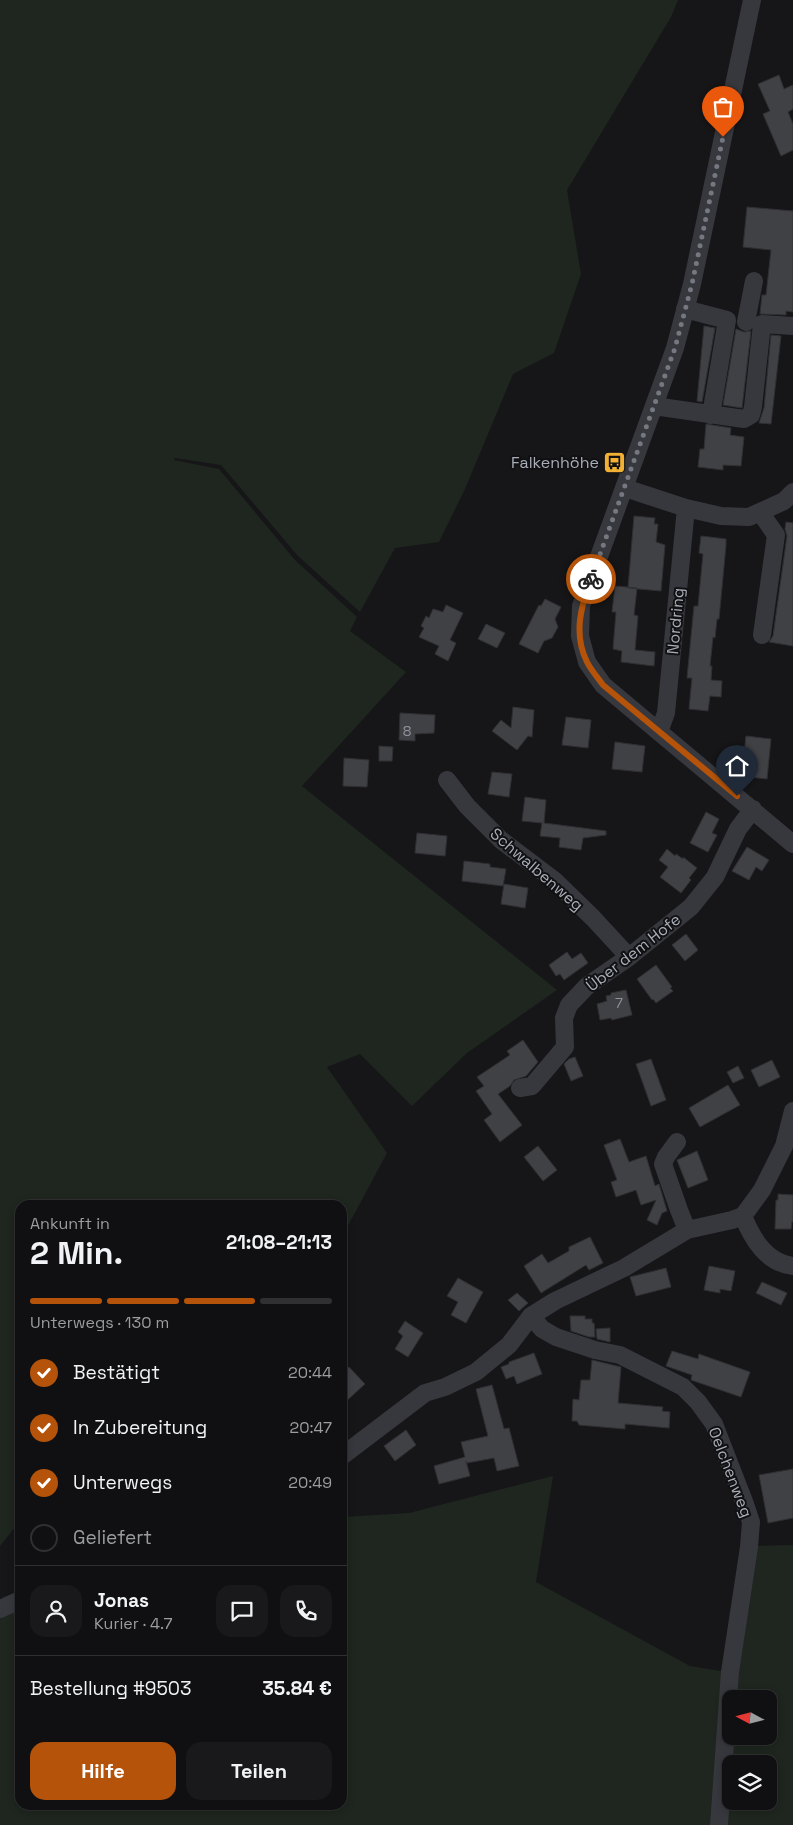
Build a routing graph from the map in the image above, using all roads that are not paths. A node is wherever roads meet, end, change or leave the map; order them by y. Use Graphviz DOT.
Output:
graph roads {
  1 [pos="752,0"];
  2 [pos="754,281"];
  3 [pos="685,309"];
  4 [pos="727,320"];
  5 [pos="754,323"];
  6 [pos="793,326"];
  7 [pos="654,406"];
  8 [pos="712,415"];
  9 [pos="625,488"];
  10 [pos="793,492"];
  11 [pos="686,508"];
  12 [pos="760,512"];
  13 [pos="762,635"];
  14 [pos="659,732"];
  15 [pos="447,780"];
  16 [pos="753,809"];
  17 [pos="793,844"];
  18 [pos="629,957"];
  19 [pos="520,1088"];
  20 [pos="793,1110"];
  21 [pos="678,1142"];
  22 [pos="742,1216"];
  23 [pos="687,1230"];
  24 [pos="793,1266"];
  25 [pos="531,1316"];
  26 [pos="347,1452"];
  27 [pos="15,1602"];
  28 [pos="0,1609"];
  29 [pos="719,1825"];
  1 -- 3 [label="street"];
  2 -- 5 [label="street"];
  3 -- 4 [label="street"];
  3 -- 7 [label="street"];
  4 -- 5 [label="street"];
  4 -- 8 [label="street"];
  5 -- 6 [label="street"];
  5 -- 8 [label="street"];
  7 -- 8 [label="street"];
  7 -- 9 [label="street"];
  9 -- 11 [label="street"];
  9 -- 14 [label="street"];
  10 -- 12 [label="street"];
  11 -- 12 [label="street"];
  11 -- 14 [label="street, Nordring"];
  12 -- 13 [label="street"];
  14 -- 16 [label="street"];
  15 -- 18 [label="street, Schwalbenweg"];
  16 -- 17 [label="street"];
  16 -- 18 [label="street, Über dem Hofe"];
  18 -- 19 [label="street, Über dem Hofe"];
  20 -- 22 [label="street"];
  21 -- 23 [label="street"];
  22 -- 23 [label="street"];
  22 -- 24 [label="street"];
  23 -- 25 [label="street"];
  25 -- 26 [label="street"];
  25 -- 29 [label="street, Oelchenweg"];
  27 -- 28 [label="street"];
}
